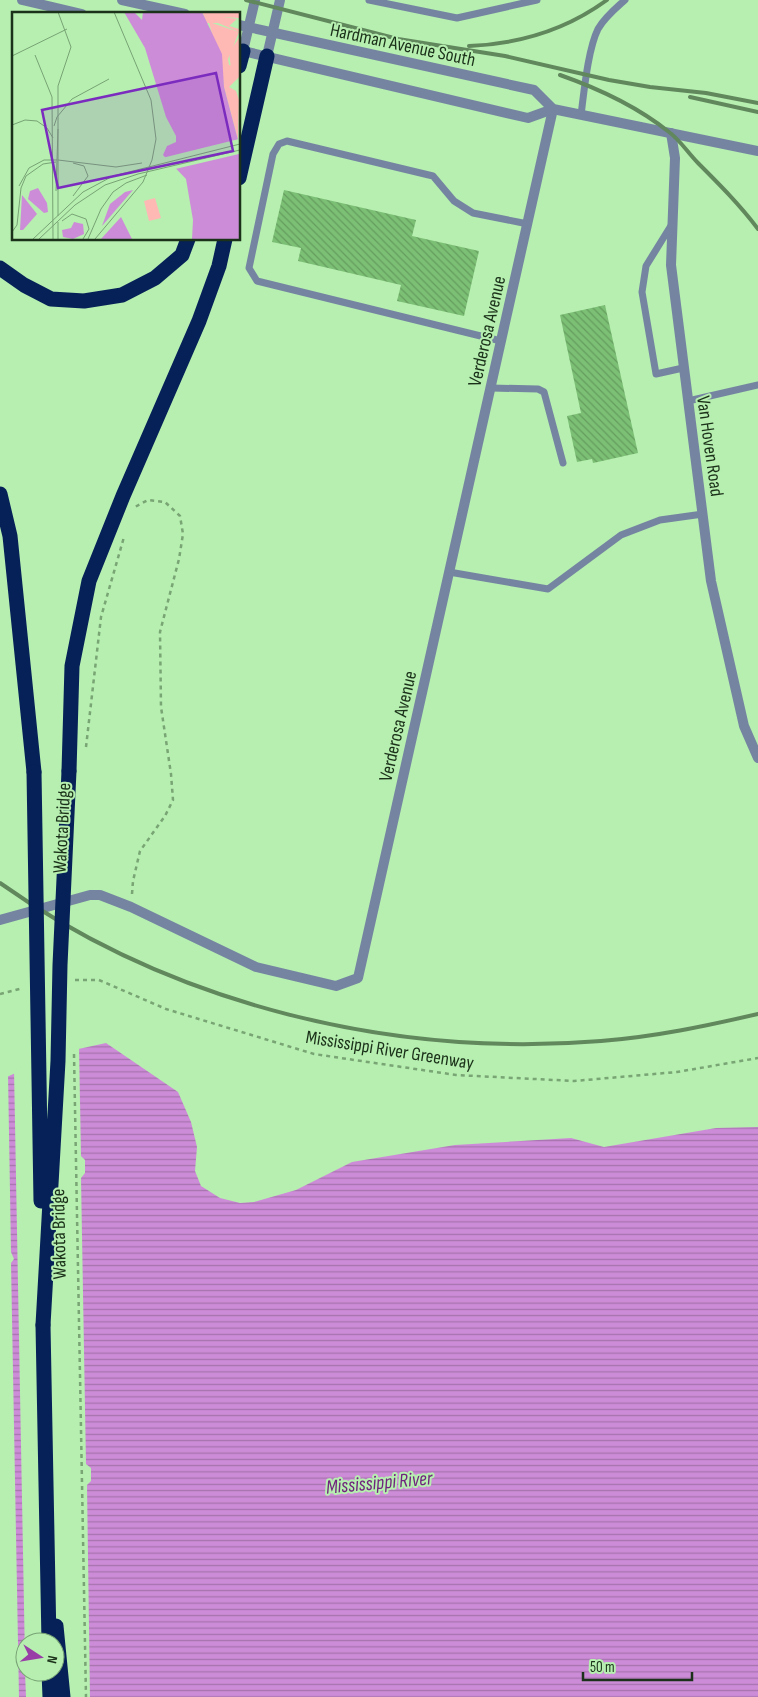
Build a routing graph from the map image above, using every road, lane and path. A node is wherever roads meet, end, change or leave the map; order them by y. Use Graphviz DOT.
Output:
graph roads {
  1 [pos="22,0"];
  2 [pos="122,0"];
  3 [pos="255,0"];
  4 [pos="280,0"];
  5 [pos="369,0"];
  6 [pos="534,0"];
  7 [pos="625,0"];
  8 [pos="73,12"];
  9 [pos="176,12"];
  10 [pos="244,26"];
  11 [pos="272,34"];
  12 [pos="241,51"];
  13 [pos="267,56"];
  14 [pos="553,109"];
  15 [pos="581,115"];
  16 [pos="670,132"];
  17 [pos="758,151"];
  18 [pos="240,174"];
  19 [pos="672,223"];
  20 [pos="528,224"];
  21 [pos="188,240"];
  22 [pos="225,240"];
  23 [pos="0,268"];
  24 [pos="501,341"];
  25 [pos="684,368"];
  26 [pos="758,385"];
  27 [pos="491,388"];
  28 [pos="688,401"];
  29 [pos="563,463"];
  30 [pos="0,494"];
  31 [pos="132,510"];
  32 [pos="703,514"];
  33 [pos="124,536"];
  34 [pos="449,572"];
  35 [pos="85,753"];
  36 [pos="758,758"];
  37 [pos="131,907"];
  38 [pos="0,920"];
  39 [pos="27,987"];
  40 [pos="73,988"];
  41 [pos="0,994"];
  42 [pos="74,1047"];
  43 [pos="758,1058"];
  44 [pos="43,1325"];
  45 [pos="47,1525"];
  46 [pos="49,1632"];
  47 [pos="49,1682"];
  48 [pos="50,1697"];
  49 [pos="63,1697"];
  50 [pos="86,1697"];
  1 -- 8 [label="street"];
  2 -- 9 [label="street"];
  3 -- 10 [label="street"];
  4 -- 11 [label="street"];
  5 -- 6 [label="lane"];
  7 -- 15 [label="lane"];
  10 -- 11 [label="street, Hardman Avenue South"];
  10 -- 12 [label="street"];
  11 -- 13 [label="street"];
  11 -- 14 [label="street, Hardman Avenue South"];
  12 -- 13 [label="street"];
  13 -- 14 [label="street"];
  13 -- 18 [label="highway"];
  14 -- 15 [label="street"];
  14 -- 20 [label="street, Verderosa Avenue"];
  15 -- 16 [label="street"];
  16 -- 17 [label="street"];
  16 -- 19 [label="street, Van Hoven Road"];
  19 -- 25 [label="street, Van Hoven Road"];
  19 -- 25 [label="lane"];
  20 -- 24 [label="street, Verderosa Avenue"];
  20 -- 24 [label="lane"];
  21 -- 23 [label="highway"];
  22 -- 44 [label="highway, bridge"];
  24 -- 27 [label="street, Verderosa Avenue"];
  25 -- 28 [label="street, Van Hoven Road"];
  26 -- 28 [label="lane"];
  27 -- 29 [label="lane"];
  27 -- 34 [label="street, Verderosa Avenue"];
  28 -- 32 [label="street, Van Hoven Road"];
  30 -- 44 [label="highway, Wakota Bridge, bridge"];
  31 -- 37 [label="path"];
  32 -- 34 [label="lane"];
  32 -- 36 [label="street, Van Hoven Road"];
  33 -- 35 [label="path"];
  34 -- 37 [label="street, Verderosa Avenue"];
  37 -- 38 [label="street, Verderosa Avenue"];
  39 -- 41 [label="path"];
  40 -- 43 [label="path, Mississippi River Greenway"];
  42 -- 50 [label="path, Wakota Bridge, bridge"];
  44 -- 45 [label="highway, Wakota Bridge"];
  45 -- 46 [label="highway, Wakota Bridge"];
  45 -- 49 [label="highway"];
  47 -- 48 [label="highway"];
}
